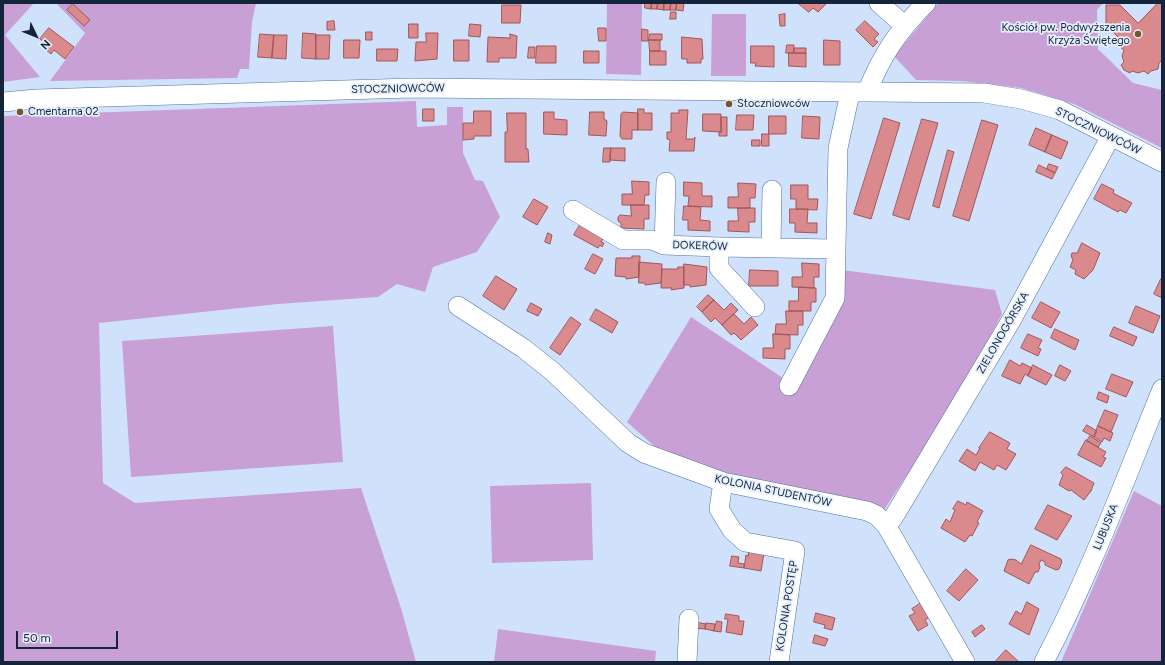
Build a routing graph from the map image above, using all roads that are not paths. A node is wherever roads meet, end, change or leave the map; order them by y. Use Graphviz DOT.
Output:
graph roads {
  1 [pos="880,3"];
  2 [pos="926,3"];
  3 [pos="904,25"];
  4 [pos="859,92"];
  5 [pos="3,102"];
  6 [pos="1111,136"];
  7 [pos="1162,162"];
  8 [pos="666,182"];
  9 [pos="772,190"];
  10 [pos="573,210"];
  11 [pos="664,245"];
  12 [pos="771,247"];
  13 [pos="720,248"];
  14 [pos="835,249"];
  15 [pos="458,306"];
  16 [pos="755,306"];
  17 [pos="789,386"];
  18 [pos="1162,388"];
  19 [pos="723,482"];
  20 [pos="886,526"];
  21 [pos="689,619"];
  22 [pos="687,662"];
  23 [pos="779,662"];
  24 [pos="965,662"];
  25 [pos="1044,662"];
  1 -- 3 [label="street"];
  2 -- 3 [label="street"];
  3 -- 4 [label="street"];
  4 -- 5 [label="street, STOCZNIOWCÓW"];
  4 -- 6 [label="street, STOCZNIOWCÓW"];
  4 -- 14 [label="street"];
  6 -- 7 [label="street, STOCZNIOWCÓW"];
  6 -- 20 [label="street, ZIELONOGÓRSKA"];
  8 -- 11 [label="street"];
  9 -- 12 [label="street"];
  10 -- 11 [label="street, DOKERÓW"];
  11 -- 13 [label="street, DOKERÓW"];
  12 -- 13 [label="street, DOKERÓW"];
  12 -- 14 [label="street, DOKERÓW"];
  13 -- 16 [label="street"];
  14 -- 17 [label="street"];
  15 -- 19 [label="street, KOLONIA STUDENTÓW"];
  18 -- 25 [label="street, LUBUSKA"];
  19 -- 20 [label="street, KOLONIA STUDENTÓW"];
  19 -- 23 [label="street, KOLONIA POSTĘP"];
  20 -- 24 [label="street, KOLONIA STUDENTÓW"];
  21 -- 22 [label="street"];
}
